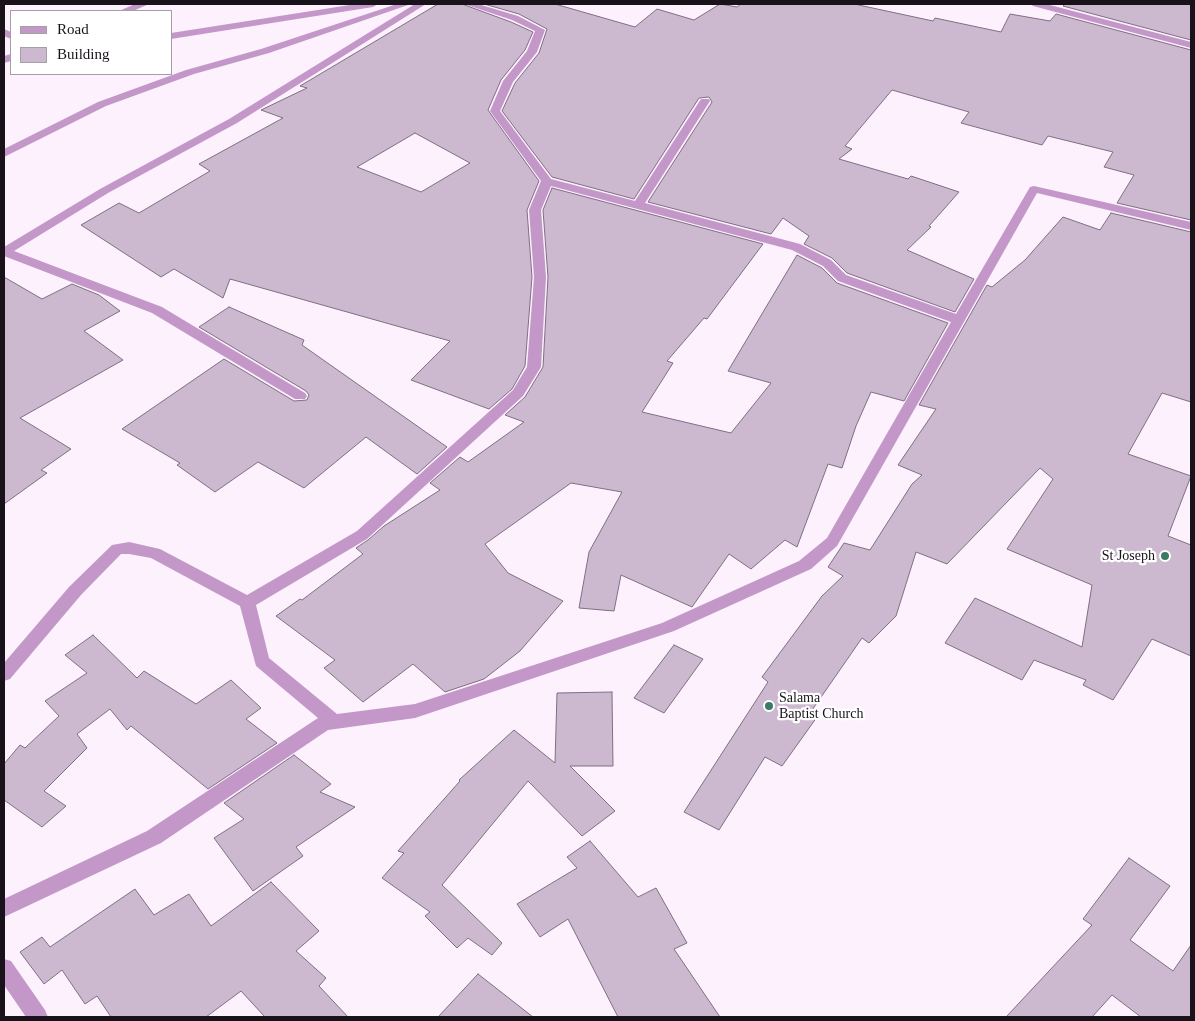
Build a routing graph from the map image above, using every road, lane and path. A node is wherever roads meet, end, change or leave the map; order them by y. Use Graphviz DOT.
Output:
graph roads {
  1 [pos="144,4"];
  2 [pos="373,4"];
  3 [pos="406,4"];
  4 [pos="421,4"];
  5 [pos="469,4"];
  6 [pos="1036,4"];
  7 [pos="127,10"];
  8 [pos="172,36"];
  9 [pos="1191,45"];
  10 [pos="704,101"];
  11 [pos="4,154"];
  12 [pos="547,181"];
  13 [pos="638,205"];
  14 [pos="1191,226"];
  15 [pos="4,252"];
  16 [pos="959,320"];
  17 [pos="300,396"];
  18 [pos="247,602"];
  19 [pos="4,674"];
  20 [pos="331,720"];
  21 [pos="4,908"];
  22 [pos="4,968"];
  23 [pos="38,1017"];
  1 -- 7 [label="street"];
  2 -- 8 [label="street"];
  3 -- 11 [label="street"];
  4 -- 15 [label="street"];
  5 -- 12 [label="street"];
  6 -- 9 [label="street"];
  10 -- 13 [label="street"];
  12 -- 13 [label="street"];
  12 -- 18 [label="street"];
  13 -- 16 [label="street"];
  14 -- 16 [label="street"];
  15 -- 17 [label="street"];
  16 -- 20 [label="street"];
  18 -- 19 [label="street"];
  18 -- 20 [label="street"];
  20 -- 21 [label="street"];
  22 -- 23 [label="street"];
}
